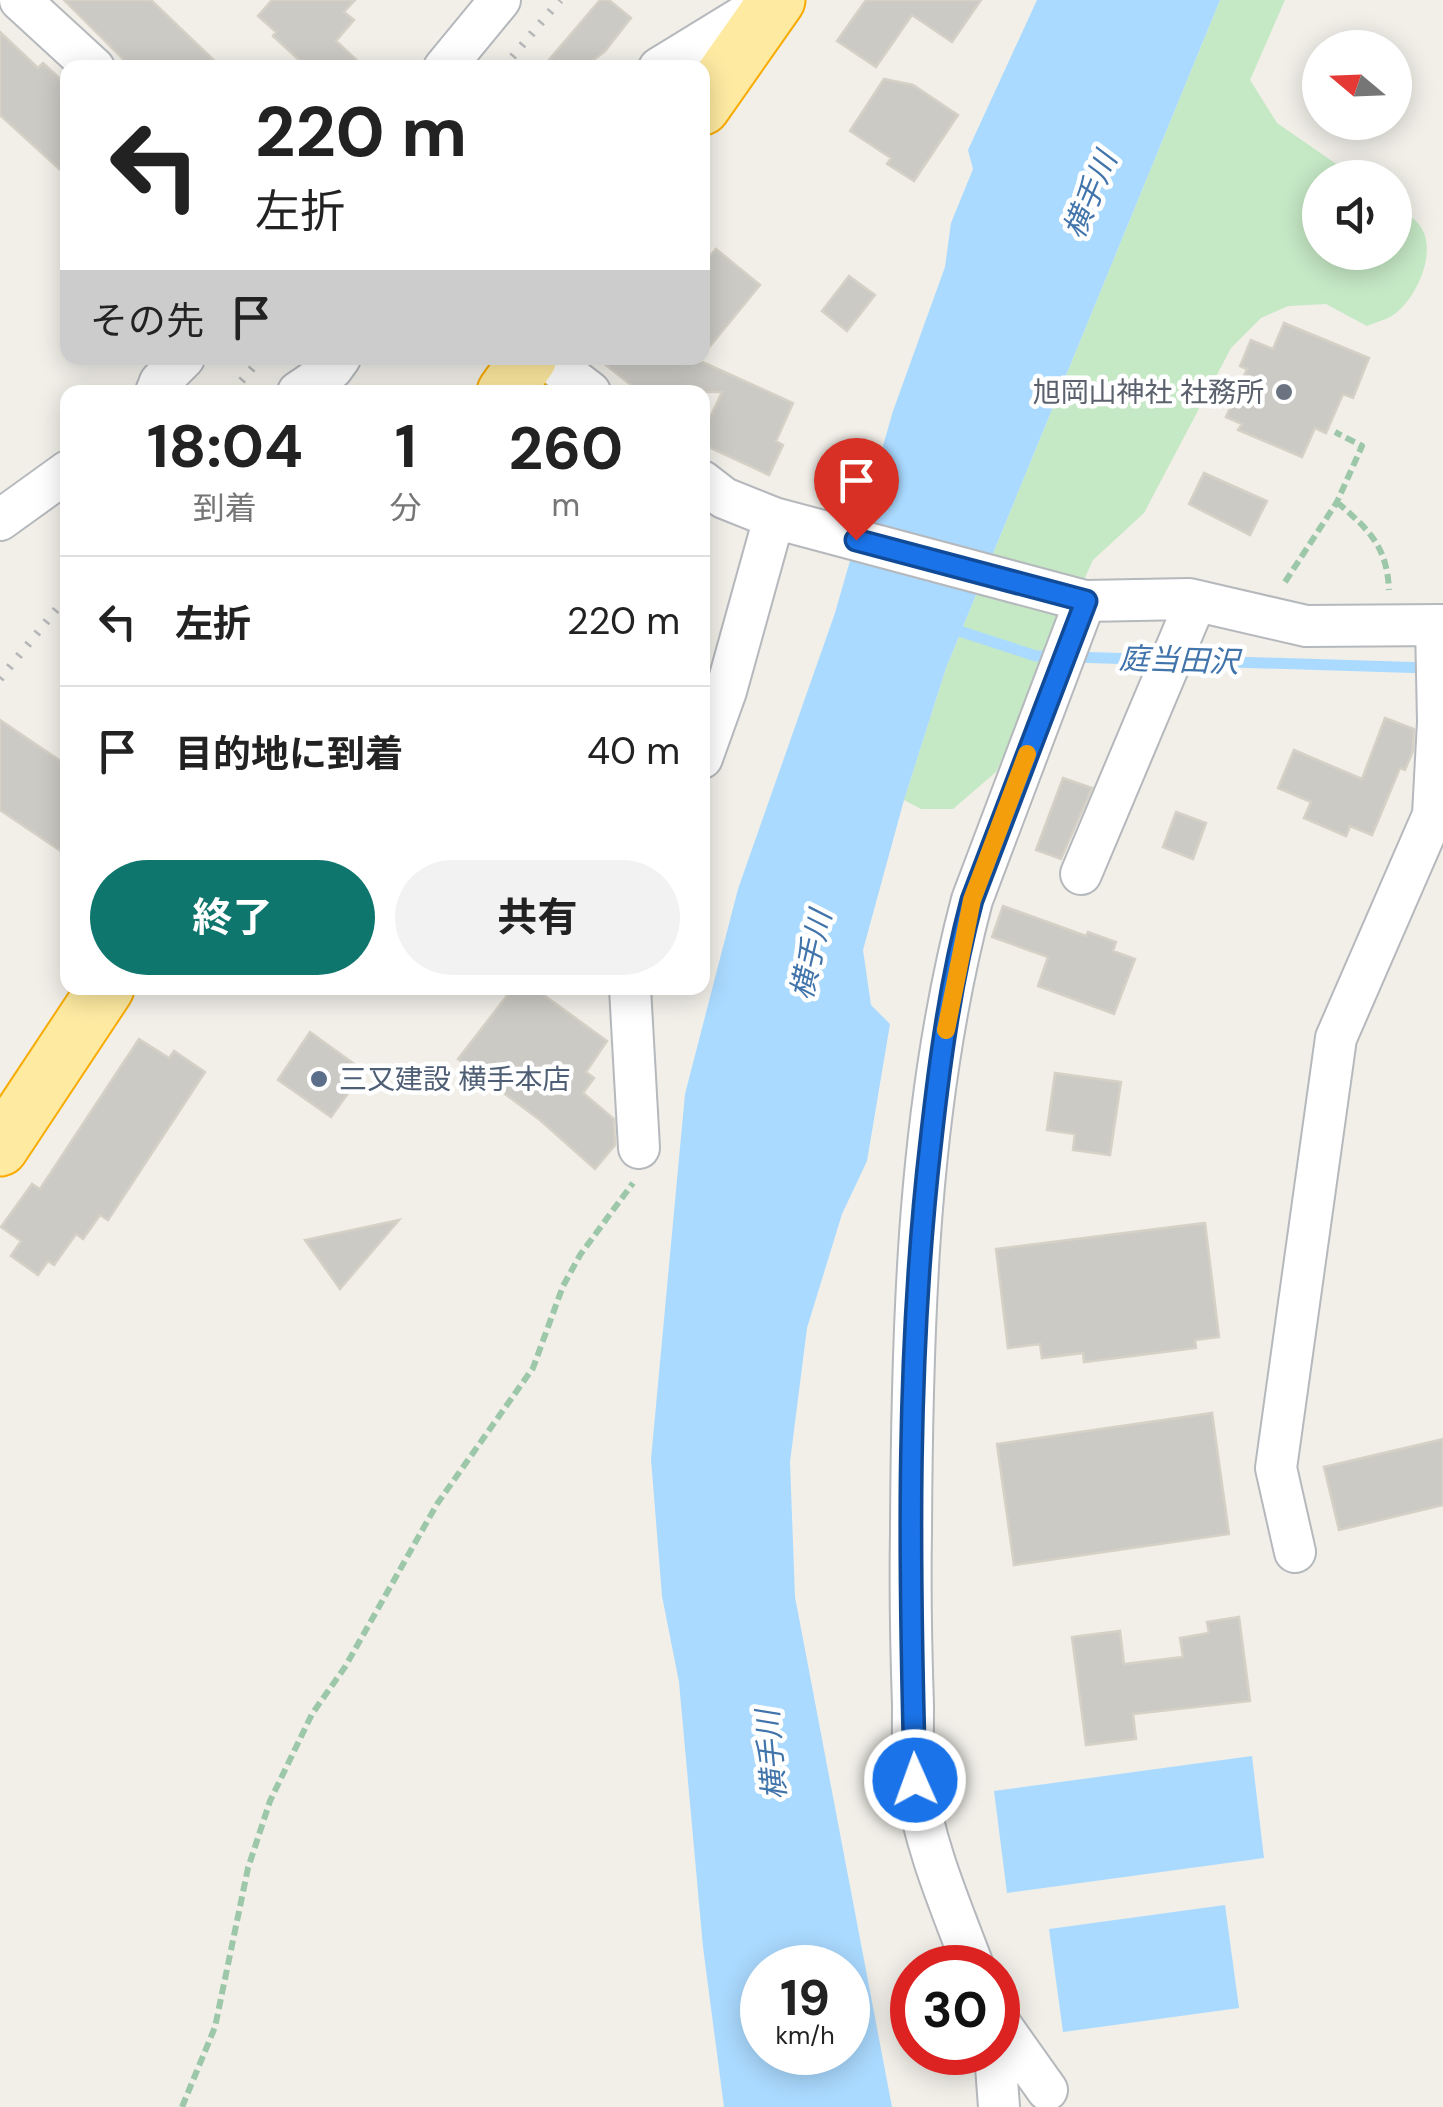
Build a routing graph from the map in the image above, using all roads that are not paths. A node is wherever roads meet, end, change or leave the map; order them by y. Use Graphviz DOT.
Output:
graph roads {
  1 [pos="20,0"];
  2 [pos="500,0"];
  3 [pos="774,0"];
  4 [pos="85,60"];
  5 [pos="451,60"];
  6 [pos="672,60"];
  7 [pos="710,95"];
  8 [pos="177,365"];
  9 [pos="335,365"];
  10 [pos="555,365"];
  11 [pos="159,385"];
  12 [pos="308,385"];
  13 [pos="581,385"];
  14 [pos="60,477"];
  15 [pos="710,487"];
  16 [pos="774,518"];
  17 [pos="0,520"];
  18 [pos="1196,600"];
  19 [pos="1079,617"];
  20 [pos="1438,646"];
  21 [pos="710,736"];
  22 [pos="1082,874"];
  23 [pos="101,995"];
  24 [pos="630,995"];
  25 [pos="0,1148"];
  26 [pos="639,1148"];
  27 [pos="1295,1552"];
  28 [pos="965,1945"];
  29 [pos="1020,2052"];
  30 [pos="996,2075"];
  31 [pos="1048,2090"];
  32 [pos="998,2107"];
  1 -- 4 [label="street"];
  2 -- 5 [label="street"];
  3 -- 6 [label="street"];
  3 -- 7 [label="highway"];
  8 -- 11 [label="street"];
  9 -- 12 [label="street"];
  10 -- 13 [label="street"];
  14 -- 17 [label="street"];
  15 -- 16 [label="street"];
  16 -- 19 [label="street"];
  16 -- 21 [label="street"];
  18 -- 19 [label="street"];
  18 -- 20 [label="street"];
  18 -- 22 [label="street"];
  19 -- 28 [label="street"];
  20 -- 27 [label="street"];
  23 -- 25 [label="highway"];
  24 -- 26 [label="street"];
  29 -- 31 [label="street"];
  30 -- 32 [label="street"];
}
